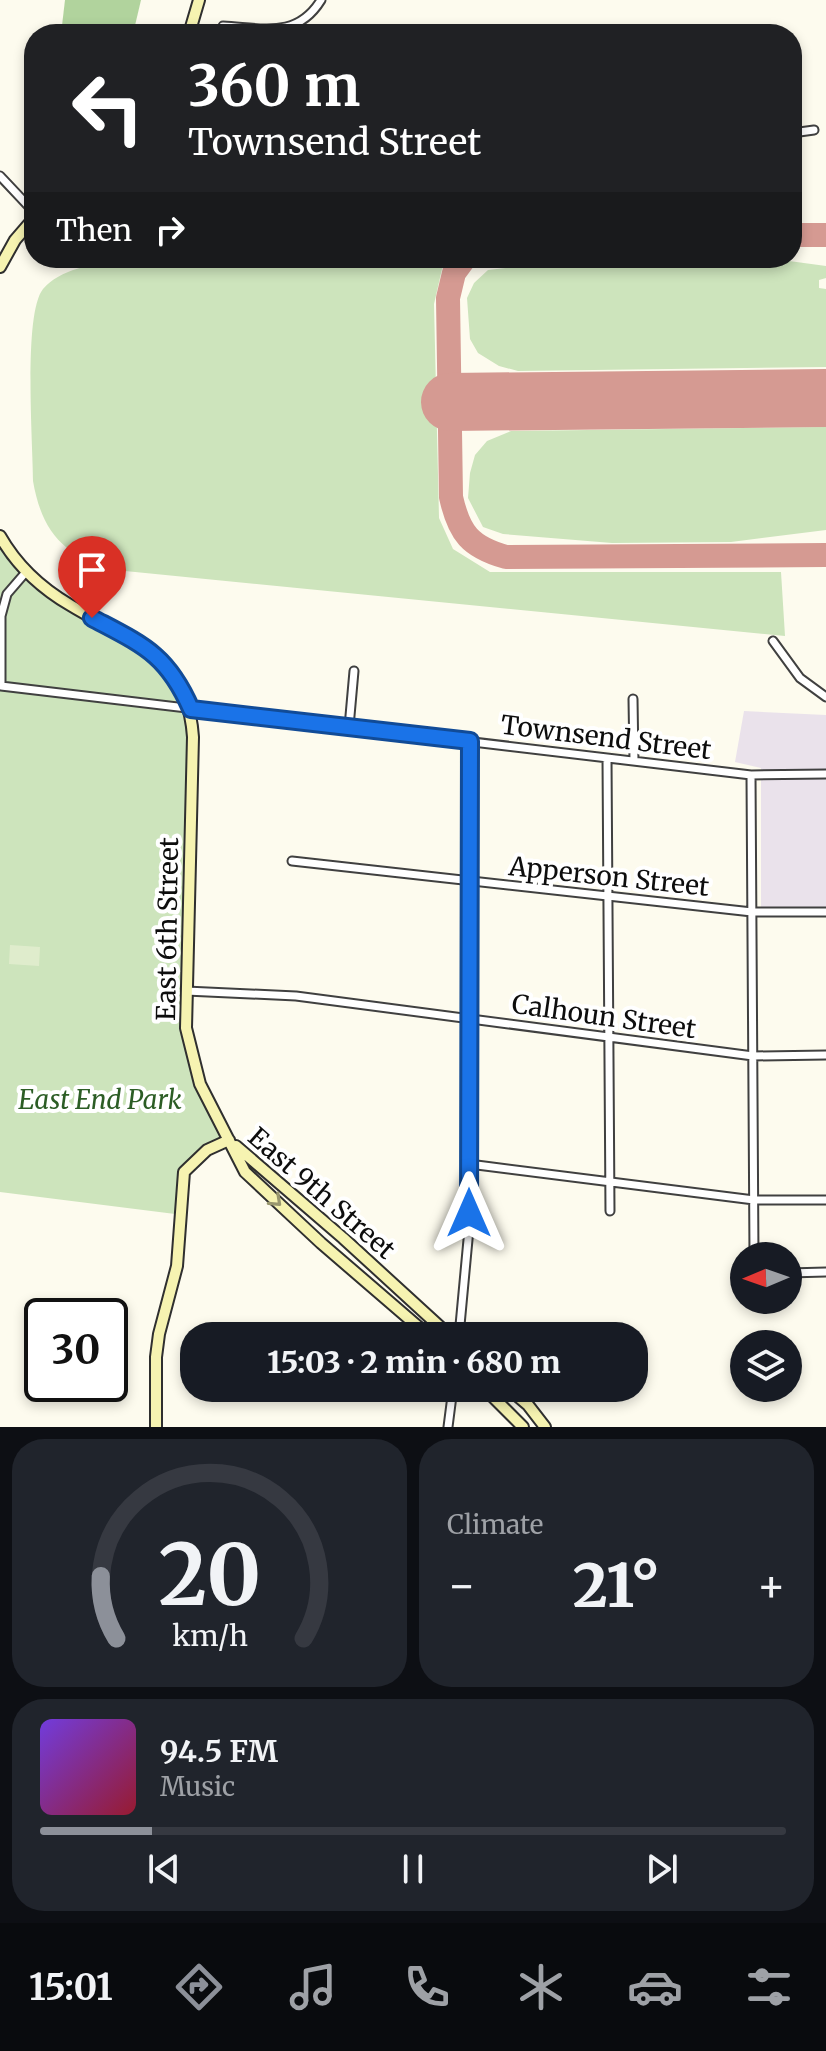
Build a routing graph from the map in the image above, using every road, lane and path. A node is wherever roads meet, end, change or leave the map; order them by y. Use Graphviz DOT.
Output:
graph roads {
  1 [pos="199,0"];
  2 [pos="321,0"];
  3 [pos="192,24"];
  4 [pos="297,24"];
  5 [pos="814,130"];
  6 [pos="802,132"];
  7 [pos="0,176"];
  8 [pos="24,204"];
  9 [pos="24,228"];
  10 [pos="0,267"];
  11 [pos="0,536"];
  12 [pos="26,572"];
  13 [pos="773,641"];
  14 [pos="354,671"];
  15 [pos="1,686"];
  16 [pos="826,697"];
  17 [pos="633,699"];
  18 [pos="191,709"];
  19 [pos="349,727"];
  20 [pos="470,741"];
  21 [pos="607,758"];
  22 [pos="634,761"];
  23 [pos="826,774"];
  24 [pos="751,775"];
  25 [pos="292,861"];
  26 [pos="470,880"];
  27 [pos="608,896"];
  28 [pos="752,912"];
  29 [pos="826,912"];
  30 [pos="186,991"];
  31 [pos="469,1018"];
  32 [pos="609,1037"];
  33 [pos="826,1055"];
  34 [pos="753,1056"];
  35 [pos="229,1140"];
  36 [pos="469,1164"];
  37 [pos="610,1182"];
  38 [pos="754,1200"];
  39 [pos="826,1200"];
  40 [pos="610,1211"];
  41 [pos="754,1242"];
  42 [pos="826,1272"];
  43 [pos="802,1273"];
  44 [pos="413,1322"];
  45 [pos="435,1322"];
  46 [pos="460,1322"];
  47 [pos="451,1402"];
  48 [pos="498,1402"];
  49 [pos="524,1402"];
  50 [pos="156,1427"];
  51 [pos="448,1427"];
  52 [pos="523,1427"];
  53 [pos="545,1427"];
  1 -- 3 [label="main road"];
  2 -- 4 [label="street"];
  5 -- 6 [label="street"];
  7 -- 8 [label="street"];
  9 -- 10 [label="main road"];
  11 -- 12 [label="main road, East 6th Street"];
  12 -- 15 [label="street"];
  12 -- 18 [label="main road, East 6th Street"];
  13 -- 16 [label="street"];
  14 -- 19 [label="street"];
  15 -- 18 [label="street, Townsend Street"];
  17 -- 22 [label="street"];
  18 -- 19 [label="street, Townsend Street"];
  18 -- 30 [label="main road, East 6th Street"];
  19 -- 20 [label="street, Townsend Street"];
  20 -- 21 [label="street, Townsend Street"];
  20 -- 26 [label="street"];
  21 -- 22 [label="street, Townsend Street"];
  21 -- 27 [label="street"];
  22 -- 24 [label="street, Townsend Street"];
  23 -- 24 [label="street, Townsend Street"];
  24 -- 28 [label="street"];
  25 -- 26 [label="street, Apperson Street"];
  26 -- 27 [label="street, Apperson Street"];
  26 -- 31 [label="street"];
  27 -- 28 [label="street, Apperson Street"];
  27 -- 32 [label="street"];
  28 -- 29 [label="street, Apperson Street"];
  28 -- 34 [label="street"];
  30 -- 31 [label="street, Calhoun Street"];
  30 -- 35 [label="main road, East 6th Street"];
  31 -- 32 [label="street, Calhoun Street"];
  31 -- 36 [label="street"];
  32 -- 34 [label="street, Calhoun Street"];
  32 -- 37 [label="street"];
  33 -- 34 [label="street, Calhoun Street"];
  34 -- 38 [label="street"];
  35 -- 44 [label="main road, East 9th Street, one-way"];
  35 -- 45 [label="main road, East 9th Street"];
  35 -- 50 [label="main road"];
  36 -- 37 [label="street"];
  36 -- 46 [label="street"];
  37 -- 38 [label="street"];
  37 -- 40 [label="street"];
  38 -- 39 [label="street"];
  38 -- 41 [label="street"];
  42 -- 43 [label="street"];
  47 -- 51 [label="street"];
  48 -- 52 [label="main road"];
  49 -- 53 [label="main road"];
}
